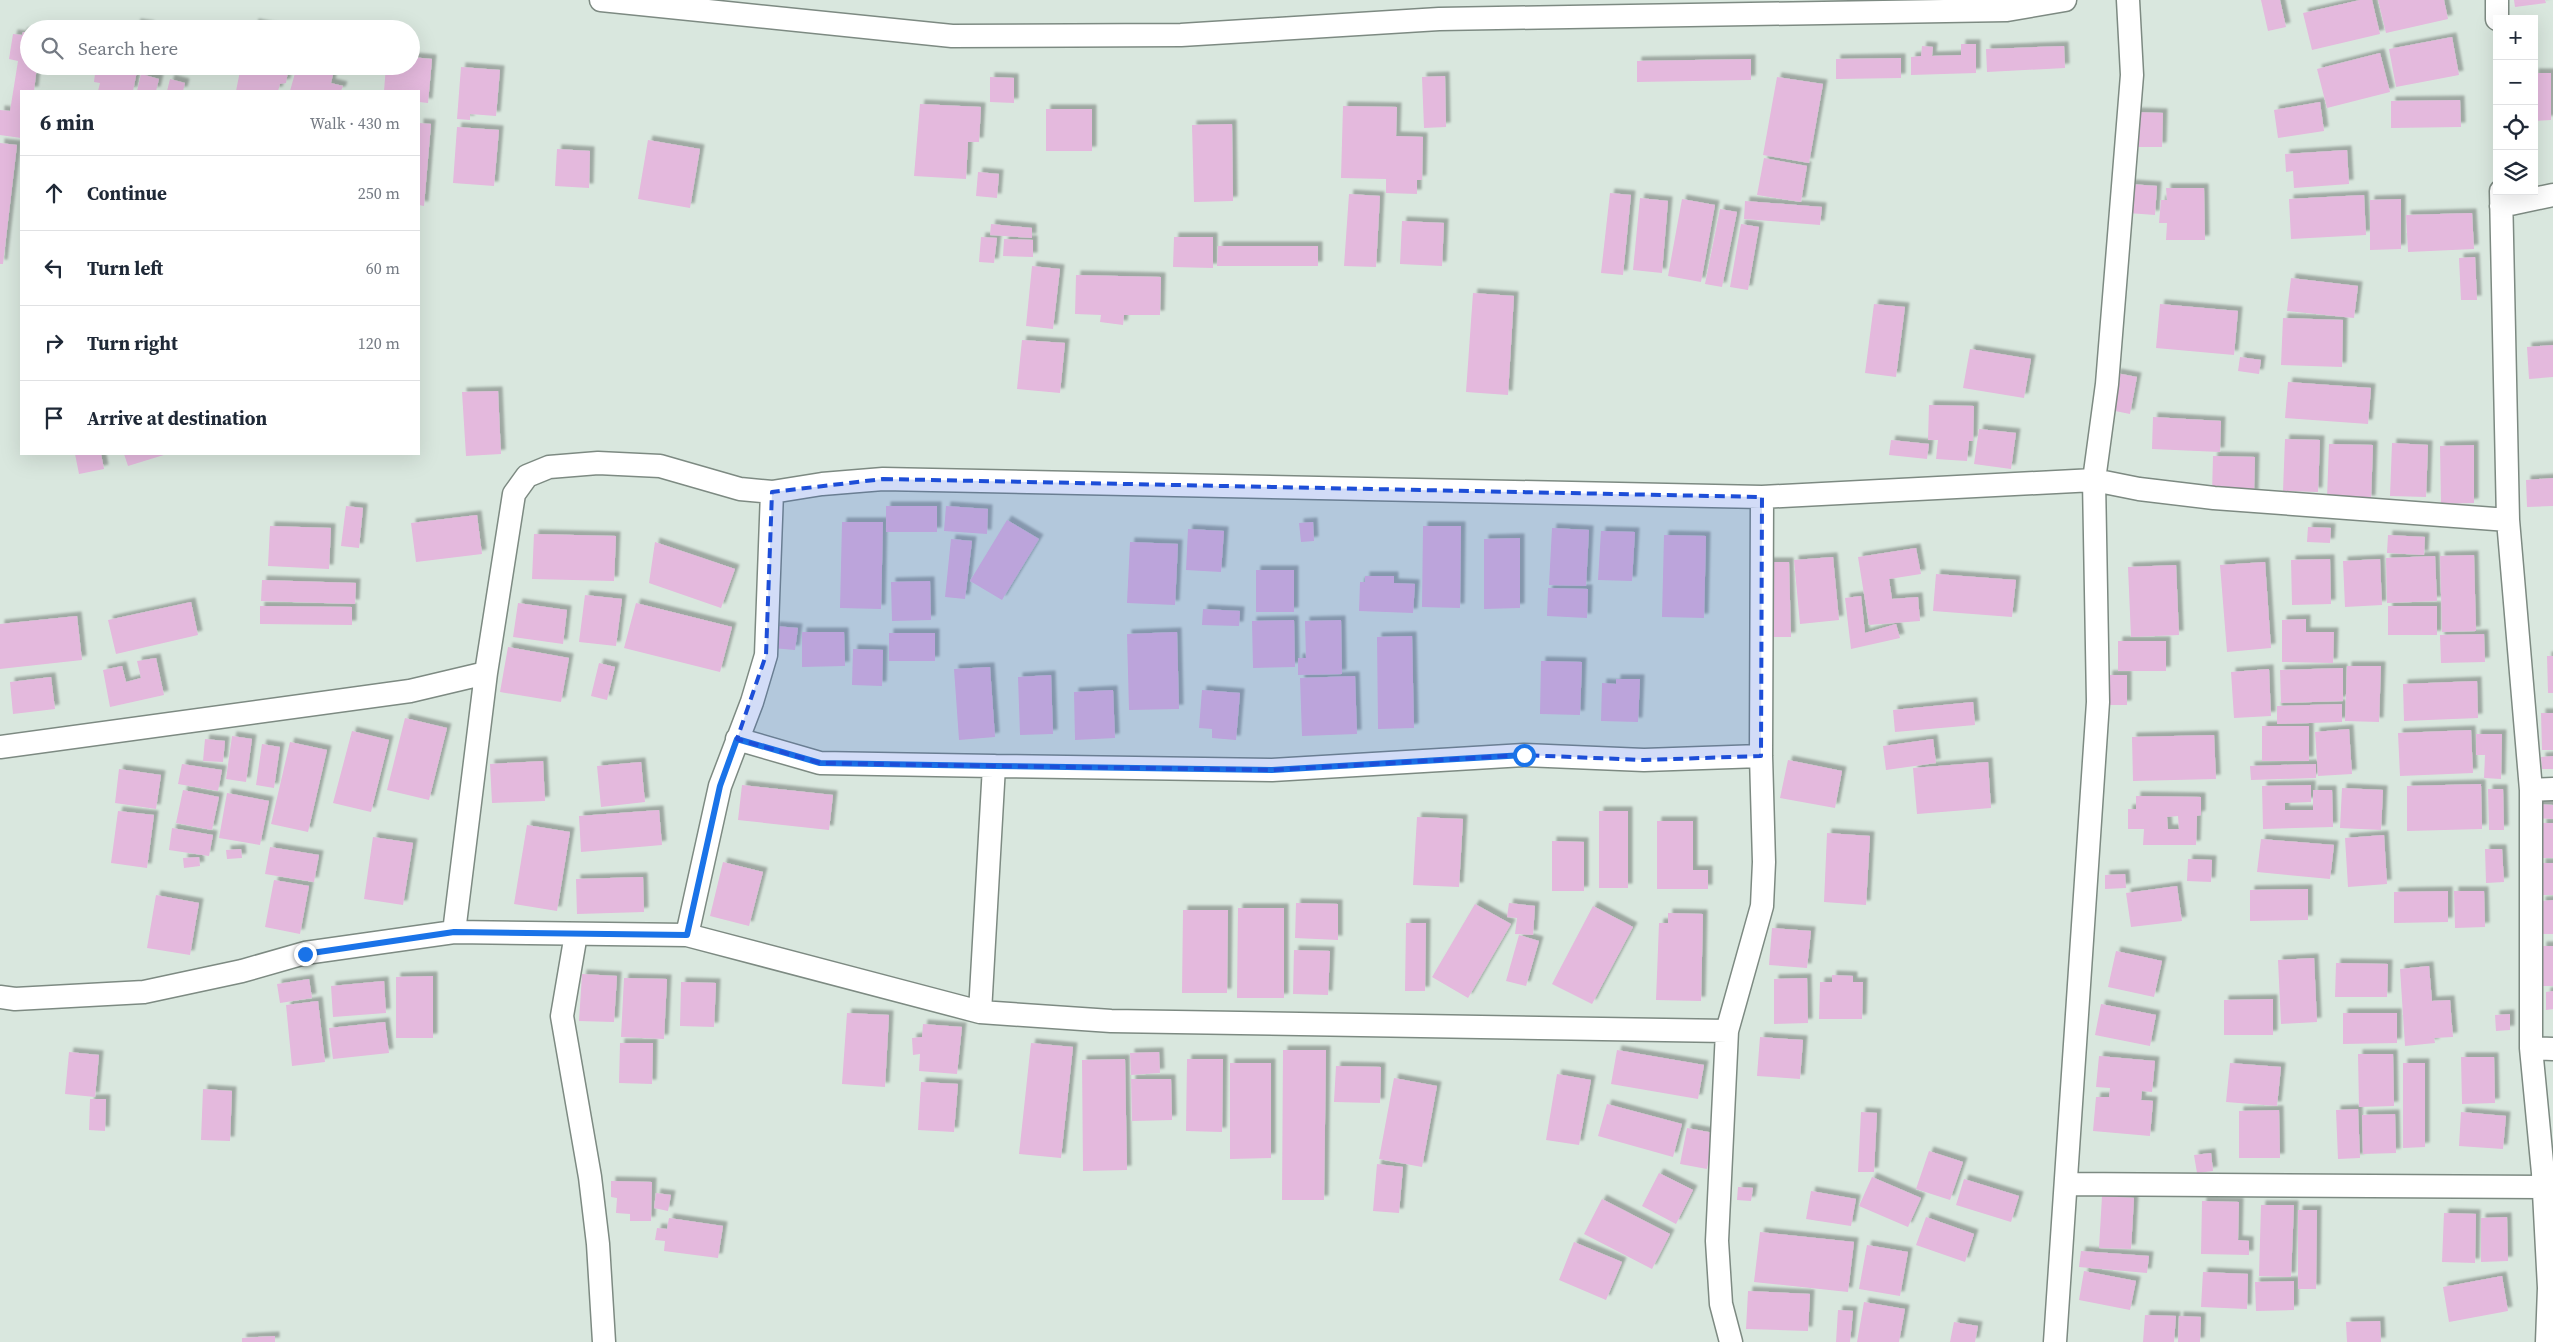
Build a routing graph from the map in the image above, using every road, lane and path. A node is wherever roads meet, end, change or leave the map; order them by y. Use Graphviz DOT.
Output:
graph roads {
  1 [pos="601,0"];
  2 [pos="2066,0"];
  3 [pos="2128,0"];
  4 [pos="2497,0"];
  5 [pos="1949,5"];
  6 [pos="1698,7"];
  7 [pos="1438,9"];
  8 [pos="2498,15"];
  9 [pos="2553,195"];
  10 [pos="2501,199"];
  11 [pos="2094,480"];
  12 [pos="772,492"];
  13 [pos="1762,497"];
  14 [pos="2508,520"];
  15 [pos="486,673"];
  16 [pos="737,739"];
  17 [pos="0,747"];
  18 [pos="1761,756"];
  19 [pos="994,766"];
  20 [pos="2542,790"];
  21 [pos="454,932"];
  22 [pos="576,934"];
  23 [pos="687,935"];
  24 [pos="0,997"];
  25 [pos="980,1012"];
  26 [pos="1727,1031"];
  27 [pos="2542,1048"];
  28 [pos="2066,1184"];
  29 [pos="2544,1187"];
  30 [pos="604,1342"];
  31 [pos="1731,1342"];
  32 [pos="2055,1342"];
  33 [pos="2547,1342"];
  1 -- 7 [label="street"];
  2 -- 5 [label="street"];
  3 -- 11 [label="street"];
  4 -- 8 [label="street"];
  5 -- 6 [label="street"];
  6 -- 7 [label="street"];
  9 -- 10 [label="street"];
  10 -- 14 [label="street"];
  11 -- 13 [label="street"];
  11 -- 14 [label="street"];
  11 -- 28 [label="street"];
  12 -- 13 [label="street"];
  12 -- 15 [label="street"];
  12 -- 16 [label="street"];
  13 -- 18 [label="street"];
  14 -- 20 [label="street"];
  15 -- 17 [label="street"];
  15 -- 21 [label="street"];
  16 -- 19 [label="street"];
  16 -- 23 [label="street"];
  18 -- 19 [label="street"];
  18 -- 26 [label="street"];
  19 -- 25 [label="street"];
  20 -- 27 [label="street"];
  21 -- 22 [label="street"];
  21 -- 24 [label="street"];
  22 -- 23 [label="street"];
  22 -- 30 [label="street"];
  23 -- 25 [label="street"];
  25 -- 26 [label="street"];
  26 -- 31 [label="street"];
  27 -- 29 [label="street"];
  28 -- 29 [label="street"];
  28 -- 32 [label="street"];
  29 -- 33 [label="street"];
}
